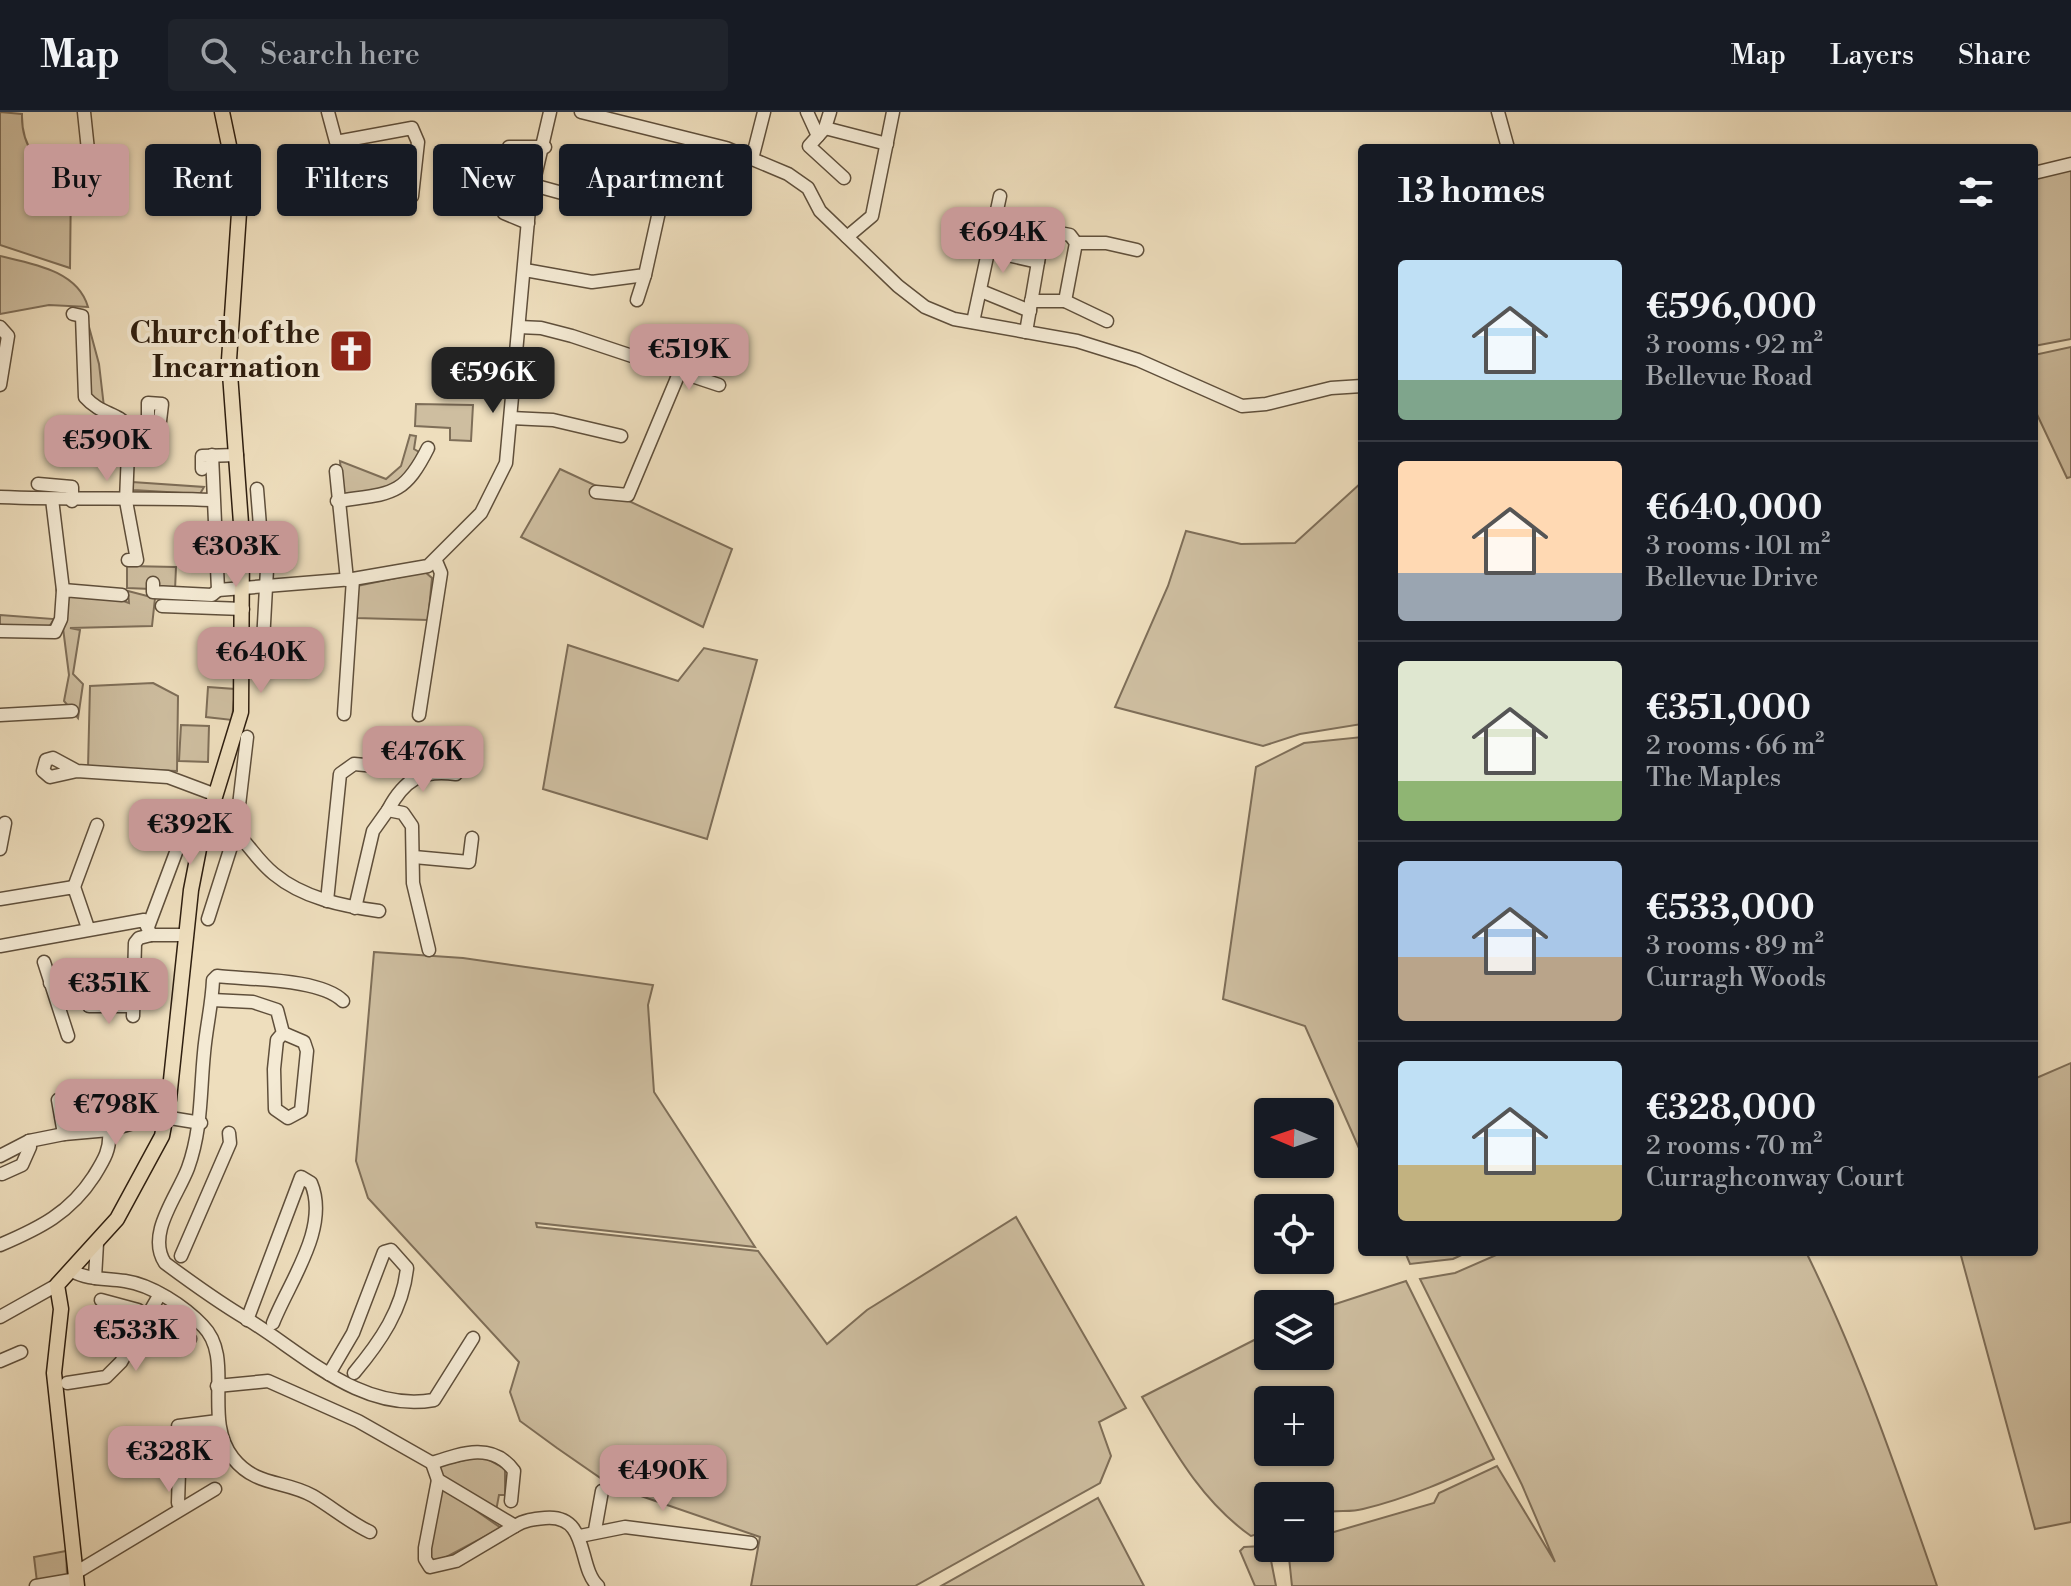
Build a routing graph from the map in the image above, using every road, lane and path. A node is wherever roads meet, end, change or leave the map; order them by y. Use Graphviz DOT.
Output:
graph roads {
  1 [pos="84,112"];
  2 [pos="222,112"];
  3 [pos="328,112"];
  4 [pos="550,112"];
  5 [pos="581,112"];
  6 [pos="635,112"];
  7 [pos="764,112"];
  8 [pos="807,112"];
  9 [pos="830,112"];
  10 [pos="893,112"];
  11 [pos="1498,112"];
  12 [pos="633,126"];
  13 [pos="821,132"];
  14 [pos="336,142"];
  15 [pos="87,144"];
  16 [pos="709,144"];
  17 [pos="887,144"];
  18 [pos="1507,144"];
  19 [pos="545,147"];
  20 [pos="543,153"];
  21 [pos="752,159"];
  22 [pos="2071,164"];
  23 [pos="2038,172"];
  24 [pos="844,178"];
  25 [pos="1000,196"];
  26 [pos="529,216"];
  27 [pos="658,216"];
  28 [pos="996,219"];
  29 [pos="528,223"];
  30 [pos="1044,230"];
  31 [pos="847,237"];
  32 [pos="1076,243"];
  33 [pos="1137,250"];
  34 [pos="990,251"];
  35 [pos="1038,262"];
  36 [pos="525,270"];
  37 [pos="645,275"];
  38 [pos="981,291"];
  39 [pos="637,300"];
  40 [pos="1065,301"];
  41 [pos="1030,306"];
  42 [pos="73,314"];
  43 [pos="1107,321"];
  44 [pos="973,322"];
  45 [pos="0,327"];
  46 [pos="519,327"];
  47 [pos="1026,332"];
  48 [pos="674,370"];
  49 [pos="0,385"];
  50 [pos="719,385"];
  51 [pos="1358,386"];
  52 [pos="511,418"];
  53 [pos="148,421"];
  54 [pos="129,427"];
  55 [pos="621,436"];
  56 [pos="428,448"];
  57 [pos="212,455"];
  58 [pos="237,455"];
  59 [pos="202,469"];
  60 [pos="336,471"];
  61 [pos="38,484"];
  62 [pos="257,489"];
  63 [pos="596,492"];
  64 [pos="0,497"];
  65 [pos="52,499"];
  66 [pos="212,500"];
  67 [pos="72,501"];
  68 [pos="126,501"];
  69 [pos="337,501"];
  70 [pos="128,560"];
  71 [pos="436,561"];
  72 [pos="350,580"];
  73 [pos="153,583"];
  74 [pos="266,585"];
  75 [pos="243,587"];
  76 [pos="63,590"];
  77 [pos="218,590"];
  78 [pos="122,595"];
  79 [pos="162,606"];
  80 [pos="243,609"];
  81 [pos="0,631"];
  82 [pos="261,678"];
  83 [pos="72,711"];
  84 [pos="344,714"];
  85 [pos="0,715"];
  86 [pos="419,715"];
  87 [pos="247,737"];
  88 [pos="387,767"];
  89 [pos="77,771"];
  90 [pos="456,774"];
  91 [pos="216,795"];
  92 [pos="388,810"];
  93 [pos="208,819"];
  94 [pos="7,822"];
  95 [pos="97,825"];
  96 [pos="176,828"];
  97 [pos="236,831"];
  98 [pos="472,838"];
  99 [pos="0,849"];
  100 [pos="414,857"];
  101 [pos="74,887"];
  102 [pos="0,899"];
  103 [pos="327,901"];
  104 [pos="355,908"];
  105 [pos="379,911"];
  106 [pos="208,919"];
  107 [pos="88,928"];
  108 [pos="150,931"];
  109 [pos="186,935"];
  110 [pos="0,946"];
  111 [pos="429,950"];
  112 [pos="44,962"];
  113 [pos="134,969"];
  114 [pos="50,983"];
  115 [pos="212,1000"];
  116 [pos="343,1001"];
  117 [pos="89,1006"];
  118 [pos="283,1033"];
  119 [pos="68,1036"];
  120 [pos="131,1095"];
  121 [pos="58,1100"];
  122 [pos="166,1117"];
  123 [pos="201,1123"];
  124 [pos="125,1125"];
  125 [pos="109,1130"];
  126 [pos="229,1133"];
  127 [pos="64,1134"];
  128 [pos="0,1139"];
  129 [pos="29,1141"];
  130 [pos="3,1154"];
  131 [pos="187,1171"];
  132 [pos="2,1174"];
  133 [pos="212,1180"];
  134 [pos="97,1243"];
  135 [pos="0,1245"];
  136 [pos="181,1256"];
  137 [pos="72,1271"];
  138 [pos="95,1278"];
  139 [pos="57,1285"];
  140 [pos="160,1294"];
  141 [pos="101,1300"];
  142 [pos="255,1305"];
  143 [pos="0,1317"];
  144 [pos="147,1317"];
  145 [pos="247,1320"];
  146 [pos="473,1338"];
  147 [pos="190,1339"];
  148 [pos="343,1352"];
  149 [pos="329,1374"];
  150 [pos="67,1383"];
  151 [pos="217,1386"];
  152 [pos="218,1421"];
  153 [pos="178,1426"];
  154 [pos="432,1463"];
  155 [pos="179,1472"];
  156 [pos="438,1480"];
  157 [pos="215,1489"];
  158 [pos="602,1491"];
  159 [pos="511,1501"];
  160 [pos="182,1507"];
  161 [pos="515,1526"];
  162 [pos="595,1530"];
  163 [pos="370,1532"];
  164 [pos="580,1536"];
  165 [pos="751,1543"];
  166 [pos="77,1579"];
  167 [pos="592,1584"];
  168 [pos="36,1586"];
  1 -- 15 [label="street"];
  2 -- 58 [label="main road"];
  3 -- 14 [label="street"];
  4 -- 19 [label="street"];
  5 -- 12 [label="street"];
  6 -- 12 [label="street"];
  7 -- 21 [label="street"];
  8 -- 13 [label="street"];
  9 -- 13 [label="street"];
  10 -- 17 [label="street"];
  11 -- 18 [label="street"];
  12 -- 16 [label="street"];
  13 -- 17 [label="street"];
  13 -- 24 [label="street"];
  14 -- 14 [label="street"];
  17 -- 31 [label="street"];
  19 -- 20 [label="street"];
  19 -- 29 [label="street"];
  21 -- 31 [label="street"];
  22 -- 23 [label="street"];
  25 -- 28 [label="street"];
  26 -- 29 [label="street"];
  27 -- 37 [label="street"];
  28 -- 30 [label="street"];
  28 -- 34 [label="street"];
  29 -- 36 [label="street"];
  30 -- 32 [label="street"];
  30 -- 35 [label="street"];
  31 -- 44 [label="street"];
  32 -- 33 [label="street"];
  32 -- 40 [label="street"];
  34 -- 35 [label="street"];
  34 -- 38 [label="street"];
  35 -- 41 [label="street"];
  36 -- 37 [label="street"];
  36 -- 46 [label="street"];
  37 -- 39 [label="street"];
  38 -- 41 [label="street"];
  38 -- 44 [label="street"];
  40 -- 41 [label="street"];
  40 -- 43 [label="street"];
  41 -- 47 [label="street"];
  42 -- 54 [label="street"];
  44 -- 47 [label="street"];
  45 -- 49 [label="street"];
  46 -- 48 [label="street"];
  46 -- 52 [label="street"];
  47 -- 51 [label="street"];
  48 -- 50 [label="street"];
  48 -- 63 [label="street"];
  52 -- 55 [label="street"];
  52 -- 71 [label="street"];
  53 -- 54 [label="street"];
  54 -- 68 [label="street"];
  56 -- 69 [label="street"];
  57 -- 58 [label="street"];
  57 -- 59 [label="street"];
  57 -- 66 [label="street"];
  58 -- 75 [label="main road"];
  60 -- 69 [label="street"];
  61 -- 67 [label="street"];
  62 -- 74 [label="street"];
  64 -- 65 [label="street"];
  65 -- 67 [label="street"];
  65 -- 76 [label="street"];
  66 -- 68 [label="street"];
  66 -- 77 [label="street"];
  67 -- 68 [label="street"];
  68 -- 70 [label="street"];
  69 -- 72 [label="street"];
  71 -- 72 [label="street"];
  71 -- 86 [label="street"];
  72 -- 74 [label="street"];
  72 -- 84 [label="street"];
  73 -- 77 [label="street"];
  74 -- 75 [label="street"];
  74 -- 82 [label="street"];
  75 -- 77 [label="street"];
  75 -- 80 [label="main road"];
  76 -- 78 [label="street"];
  76 -- 81 [label="street"];
  79 -- 80 [label="street"];
  80 -- 91 [label="main road"];
  83 -- 85 [label="street"];
  87 -- 97 [label="street"];
  88 -- 103 [label="street"];
  89 -- 91 [label="street"];
  90 -- 92 [label="street"];
  91 -- 93 [label="main road"];
  92 -- 100 [label="street"];
  92 -- 104 [label="street"];
  93 -- 97 [label="street"];
  93 -- 109 [label="main road"];
  94 -- 99 [label="street"];
  95 -- 101 [label="street"];
  96 -- 108 [label="street"];
  97 -- 103 [label="street"];
  97 -- 106 [label="street"];
  98 -- 100 [label="street"];
  100 -- 111 [label="street"];
  101 -- 102 [label="street"];
  101 -- 107 [label="street"];
  103 -- 104 [label="street"];
  104 -- 105 [label="street"];
  107 -- 108 [label="street"];
  107 -- 110 [label="street"];
  108 -- 109 [label="street"];
  108 -- 113 [label="street"];
  109 -- 122 [label="main road"];
  112 -- 114 [label="street"];
  113 -- 114 [label="street"];
  113 -- 117 [label="street"];
  114 -- 119 [label="street"];
  115 -- 116 [label="street"];
  115 -- 118 [label="street"];
  115 -- 123 [label="street"];
  118 -- 118 [label="street"];
  120 -- 124 [label="street"];
  121 -- 127 [label="street"];
  122 -- 123 [label="street"];
  122 -- 124 [label="street"];
  122 -- 134 [label="main road"];
  123 -- 131 [label="street"];
  124 -- 125 [label="street"];
  125 -- 127 [label="street"];
  125 -- 135 [label="street"];
  126 -- 133 [label="street"];
  127 -- 129 [label="street"];
  128 -- 130 [label="street"];
  129 -- 130 [label="street"];
  129 -- 132 [label="street"];
  131 -- 133 [label="street"];
  131 -- 145 [label="street"];
  133 -- 136 [label="street"];
  134 -- 137 [label="main road"];
  134 -- 138 [label="street"];
  137 -- 138 [label="street"];
  137 -- 139 [label="main road"];
  138 -- 140 [label="street"];
  139 -- 143 [label="street"];
  139 -- 166 [label="main road"];
  140 -- 144 [label="street"];
  140 -- 151 [label="street"];
  141 -- 144 [label="street"];
  142 -- 142 [label="street"];
  142 -- 145 [label="street"];
  144 -- 147 [label="street"];
  144 -- 150 [label="street"];
  145 -- 149 [label="street"];
  146 -- 149 [label="street"];
  148 -- 148 [label="street"];
  148 -- 149 [label="street"];
  151 -- 152 [label="street"];
  151 -- 154 [label="street"];
  152 -- 153 [label="street"];
  152 -- 163 [label="street"];
  154 -- 156 [label="street"];
  154 -- 159 [label="street"];
  155 -- 160 [label="street"];
  156 -- 161 [label="street"];
  156 -- 161 [label="street"];
  157 -- 160 [label="street"];
  158 -- 162 [label="street"];
  160 -- 166 [label="street"];
  161 -- 164 [label="street"];
  162 -- 164 [label="street"];
  162 -- 165 [label="street"];
  164 -- 167 [label="street"];
  166 -- 168 [label="street"];
}
